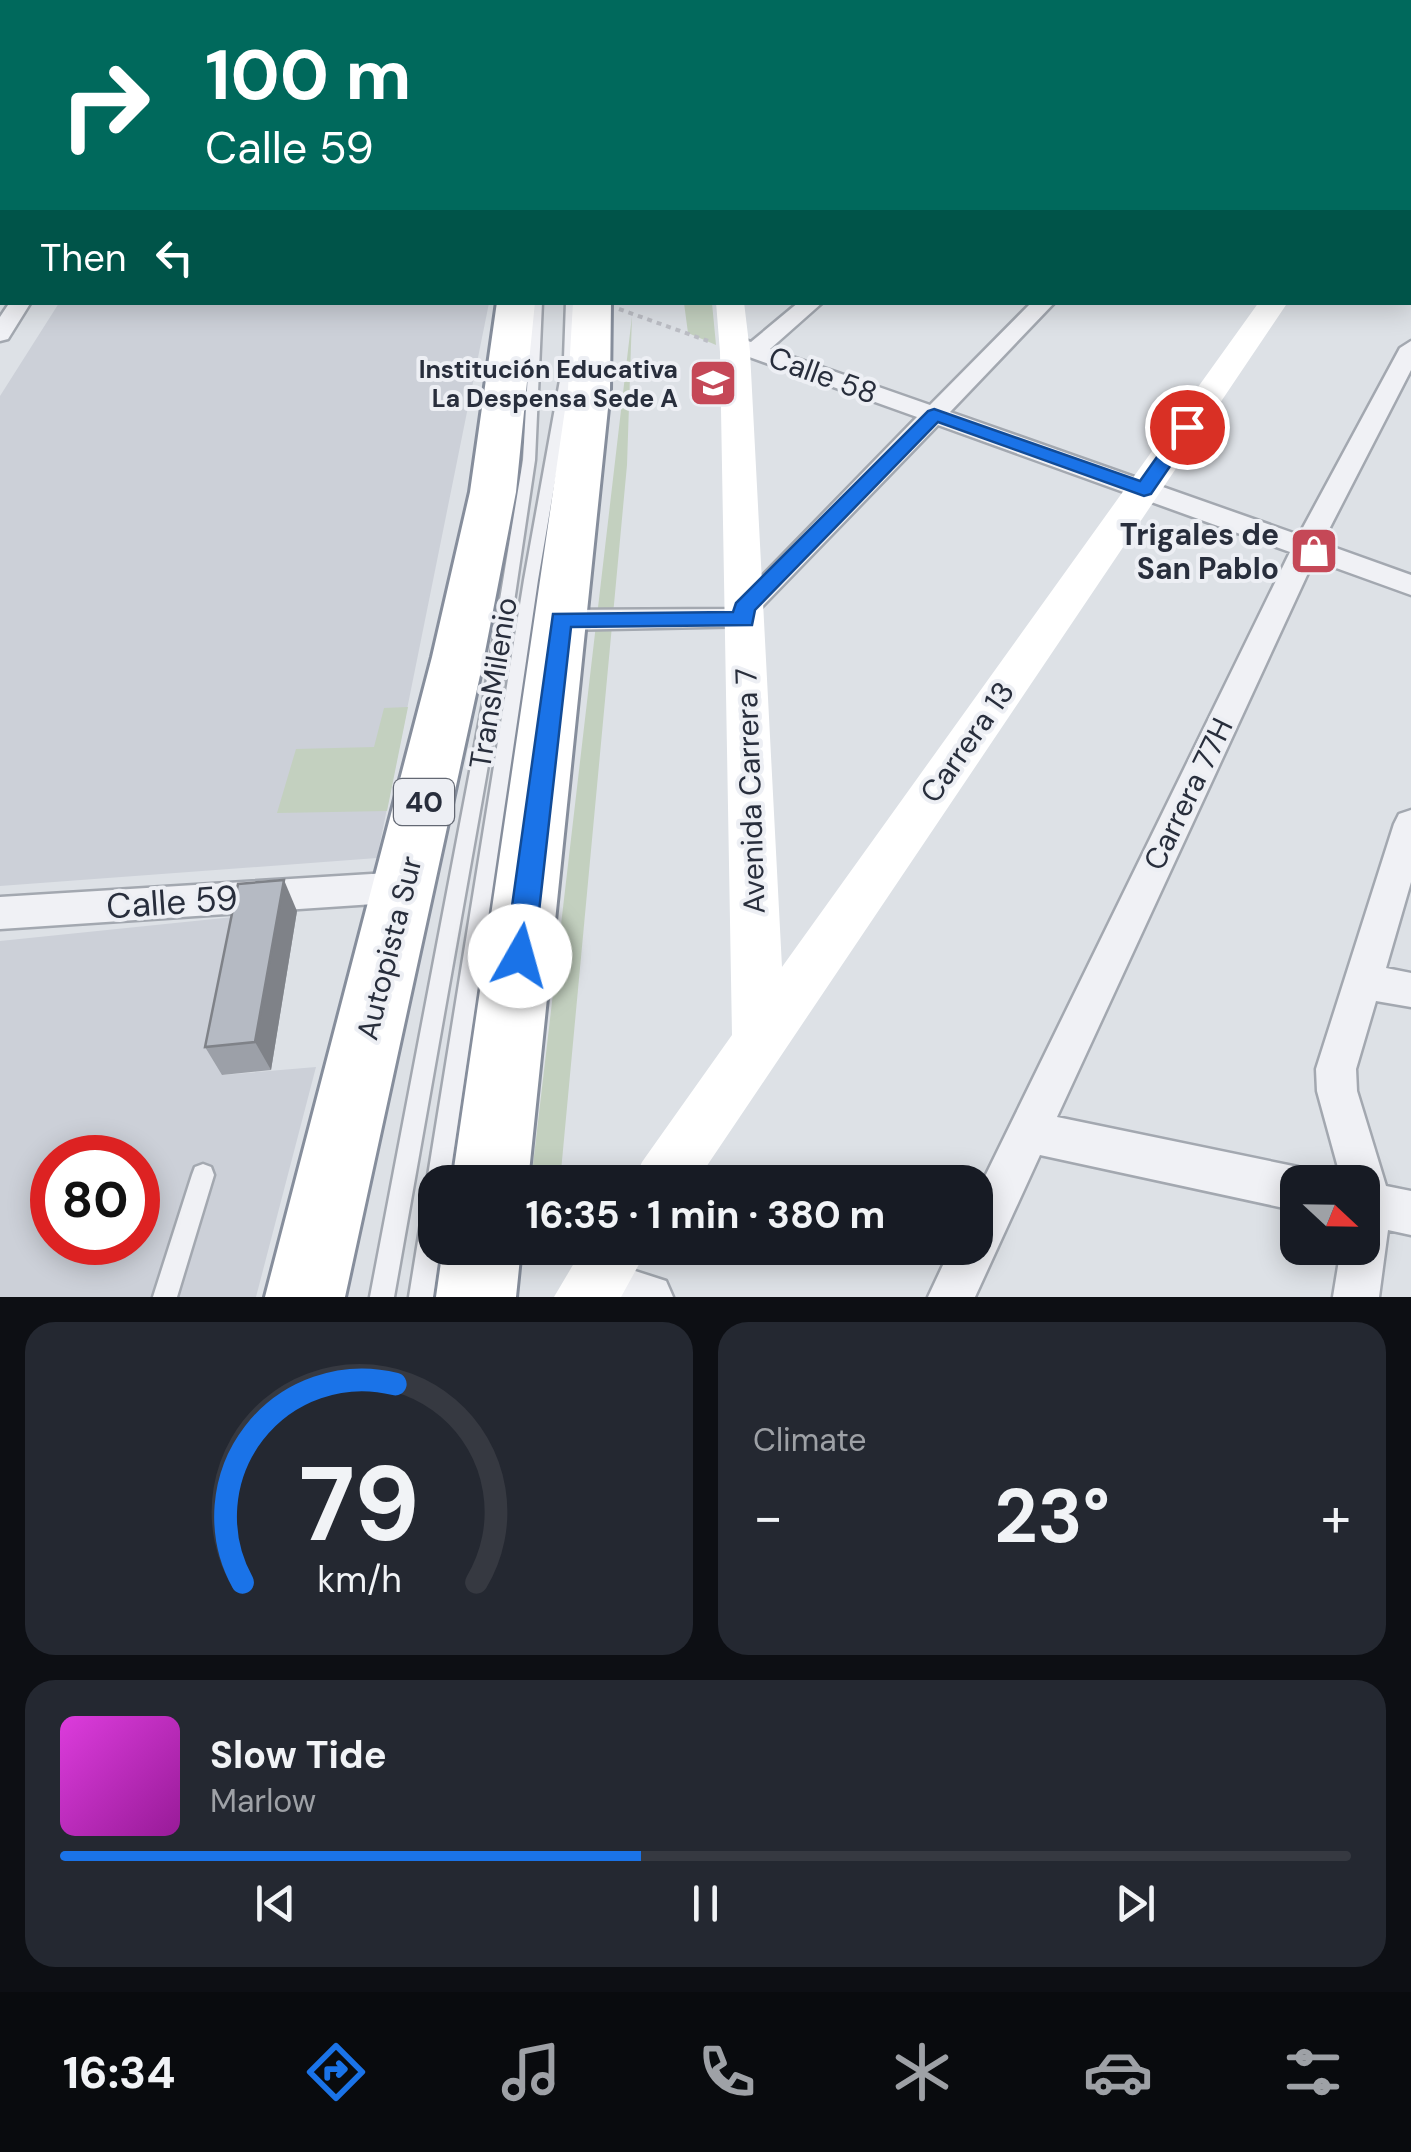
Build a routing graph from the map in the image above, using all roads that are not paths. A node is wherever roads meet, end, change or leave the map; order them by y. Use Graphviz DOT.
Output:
graph roads {
  1 [pos="19,305"];
  2 [pos="516,305"];
  3 [pos="537,305"];
  4 [pos="571,305"];
  5 [pos="603,305"];
  6 [pos="731,305"];
  7 [pos="808,305"];
  8 [pos="1042,305"];
  9 [pos="1272,305"];
  10 [pos="0,334"];
  11 [pos="1411,348"];
  12 [pos="742,349"];
  13 [pos="934,414"];
  14 [pos="1144,490"];
  15 [pos="1306,548"];
  16 [pos="1411,585"];
  17 [pos="744,614"];
  18 [pos="561,620"];
  19 [pos="1411,824"];
  20 [pos="404,887"];
  21 [pos="0,912"];
  22 [pos="1362,981"];
  23 [pos="1411,990"];
  24 [pos="758,1040"];
  25 [pos="1027,1131"];
  26 [pos="441,1165"];
  27 [pos="492,1165"];
  28 [pos="673,1165"];
  29 [pos="203,1175"];
  30 [pos="1280,1185"];
  31 [pos="993,1205"];
  32 [pos="1381,1207"];
  33 [pos="426,1265"];
  34 [pos="480,1265"];
  35 [pos="965,1265"];
  36 [pos="165,1297"];
  37 [pos="306,1297"];
  38 [pos="382,1297"];
  39 [pos="421,1297"];
  40 [pos="476,1297"];
  41 [pos="951,1297"];
  42 [pos="1356,1297"];
  1 -- 10 [label="street"];
  2 -- 20 [label="highway, Autopista Sur / 40"];
  3 -- 38 [label="lane, TransMilenio"];
  4 -- 26 [label="lane, TransMilenio"];
  5 -- 18 [label="highway"];
  6 -- 12 [label="street, Avenida Carrera 7"];
  7 -- 12 [label="street"];
  8 -- 13 [label="street"];
  9 -- 14 [label="street, Carrera 13"];
  11 -- 15 [label="street, Carrera 77H"];
  12 -- 13 [label="street, Calle 58"];
  12 -- 17 [label="street, Avenida Carrera 7"];
  13 -- 14 [label="street, Calle 58"];
  13 -- 17 [label="street"];
  14 -- 15 [label="street, Calle 58"];
  14 -- 24 [label="street, Carrera 13"];
  15 -- 16 [label="street, Calle 58"];
  15 -- 25 [label="street, Carrera 77H"];
  17 -- 18 [label="street"];
  17 -- 24 [label="street, Avenida Carrera 7"];
  18 -- 27 [label="highway"];
  19 -- 22 [label="street"];
  20 -- 21 [label="street, Calle 59"];
  20 -- 37 [label="highway, Autopista Sur / 40"];
  22 -- 23 [label="street"];
  22 -- 32 [label="street"];
  24 -- 28 [label="street, Carrera 13"];
  25 -- 30 [label="street"];
  25 -- 31 [label="street, Carrera 77H"];
  29 -- 36 [label="lane"];
  32 -- 42 [label="street"];
  33 -- 39 [label="lane"];
  34 -- 40 [label="highway"];
  35 -- 41 [label="street, Carrera 77H"];
}
